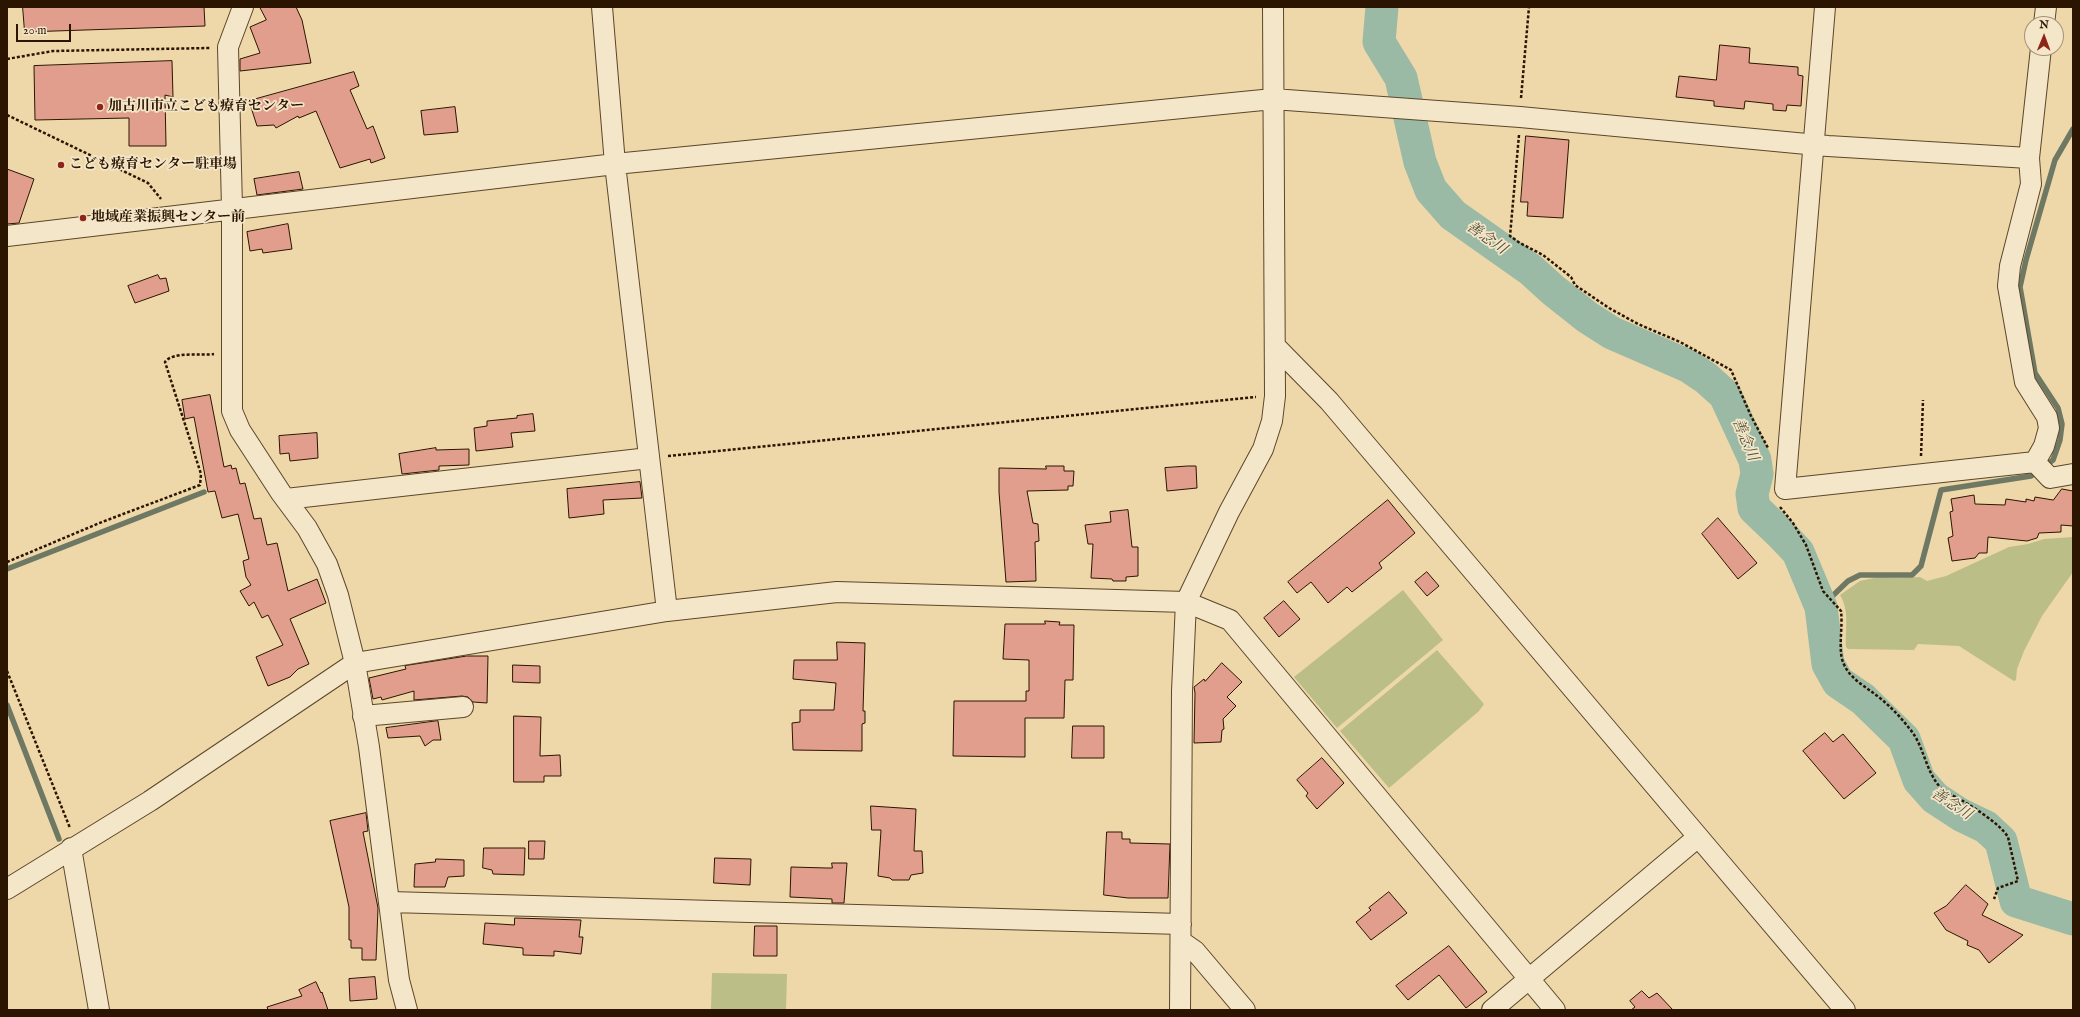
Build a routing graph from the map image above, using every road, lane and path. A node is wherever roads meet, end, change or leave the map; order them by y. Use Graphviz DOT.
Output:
graph roads {
  1 [pos="243,7"];
  2 [pos="602,7"];
  3 [pos="1274,7"];
  4 [pos="1529,7"];
  5 [pos="1825,7"];
  6 [pos="228,47"];
  7 [pos="2040,56"];
  8 [pos="7,59"];
  9 [pos="1273,99"];
  10 [pos="7,115"];
  11 [pos="1520,117"];
  12 [pos="1814,144"];
  13 [pos="2029,158"];
  14 [pos="615,164"];
  15 [pos="232,208"];
  16 [pos="174,215"];
  17 [pos="7,236"];
  18 [pos="1276,346"];
  19 [pos="232,351"];
  20 [pos="1275,396"];
  21 [pos="1924,400"];
  22 [pos="1769,450"];
  23 [pos="649,458"];
  24 [pos="2035,462"];
  25 [pos="1920,474"];
  26 [pos="2073,474"];
  27 [pos="1785,488"];
  28 [pos="286,499"];
  29 [pos="7,562"];
  30 [pos="1186,602"];
  31 [pos="667,611"];
  32 [pos="354,663"];
  33 [pos="7,670"];
  34 [pos="463,707"];
  35 [pos="363,716"];
  36 [pos="1698,838"];
  37 [pos="74,847"];
  38 [pos="7,889"];
  39 [pos="1994,899"];
  40 [pos="390,902"];
  41 [pos="1181,933"];
  42 [pos="1529,979"];
  43 [pos="99,1010"];
  44 [pos="407,1010"];
  45 [pos="1180,1010"];
  46 [pos="1245,1010"];
  47 [pos="1492,1010"];
  48 [pos="1554,1010"];
  49 [pos="1845,1010"];
  1 -- 6 [label="street"];
  2 -- 14 [label="street"];
  3 -- 9 [label="street"];
  4 -- 11 [label="path"];
  5 -- 12 [label="street"];
  6 -- 8 [label="path"];
  6 -- 15 [label="street"];
  7 -- 13 [label="street"];
  9 -- 11 [label="street"];
  9 -- 14 [label="street"];
  9 -- 18 [label="street"];
  10 -- 16 [label="path"];
  11 -- 12 [label="street"];
  11 -- 22 [label="path"];
  12 -- 13 [label="street"];
  12 -- 27 [label="street"];
  13 -- 24 [label="street"];
  14 -- 15 [label="street"];
  14 -- 23 [label="street"];
  15 -- 16 [label="street"];
  15 -- 19 [label="street"];
  16 -- 17 [label="street"];
  18 -- 20 [label="street"];
  18 -- 36 [label="street"];
  19 -- 28 [label="street"];
  19 -- 29 [label="path"];
  20 -- 23 [label="path"];
  20 -- 30 [label="street"];
  21 -- 25 [label="path"];
  23 -- 28 [label="street"];
  23 -- 31 [label="street"];
  24 -- 25 [label="street"];
  24 -- 26 [label="street"];
  25 -- 27 [label="street"];
  27 -- 39 [label="path"];
  28 -- 32 [label="street"];
  30 -- 31 [label="street"];
  30 -- 41 [label="street"];
  30 -- 42 [label="street"];
  31 -- 32 [label="street"];
  32 -- 35 [label="street"];
  32 -- 37 [label="street"];
  33 -- 37 [label="path"];
  34 -- 35 [label="street"];
  35 -- 40 [label="street"];
  36 -- 42 [label="street"];
  36 -- 49 [label="street"];
  37 -- 38 [label="street"];
  37 -- 43 [label="street"];
  40 -- 41 [label="street"];
  40 -- 44 [label="street"];
  41 -- 45 [label="street"];
  41 -- 46 [label="street"];
  42 -- 47 [label="street"];
  42 -- 48 [label="street"];
}
